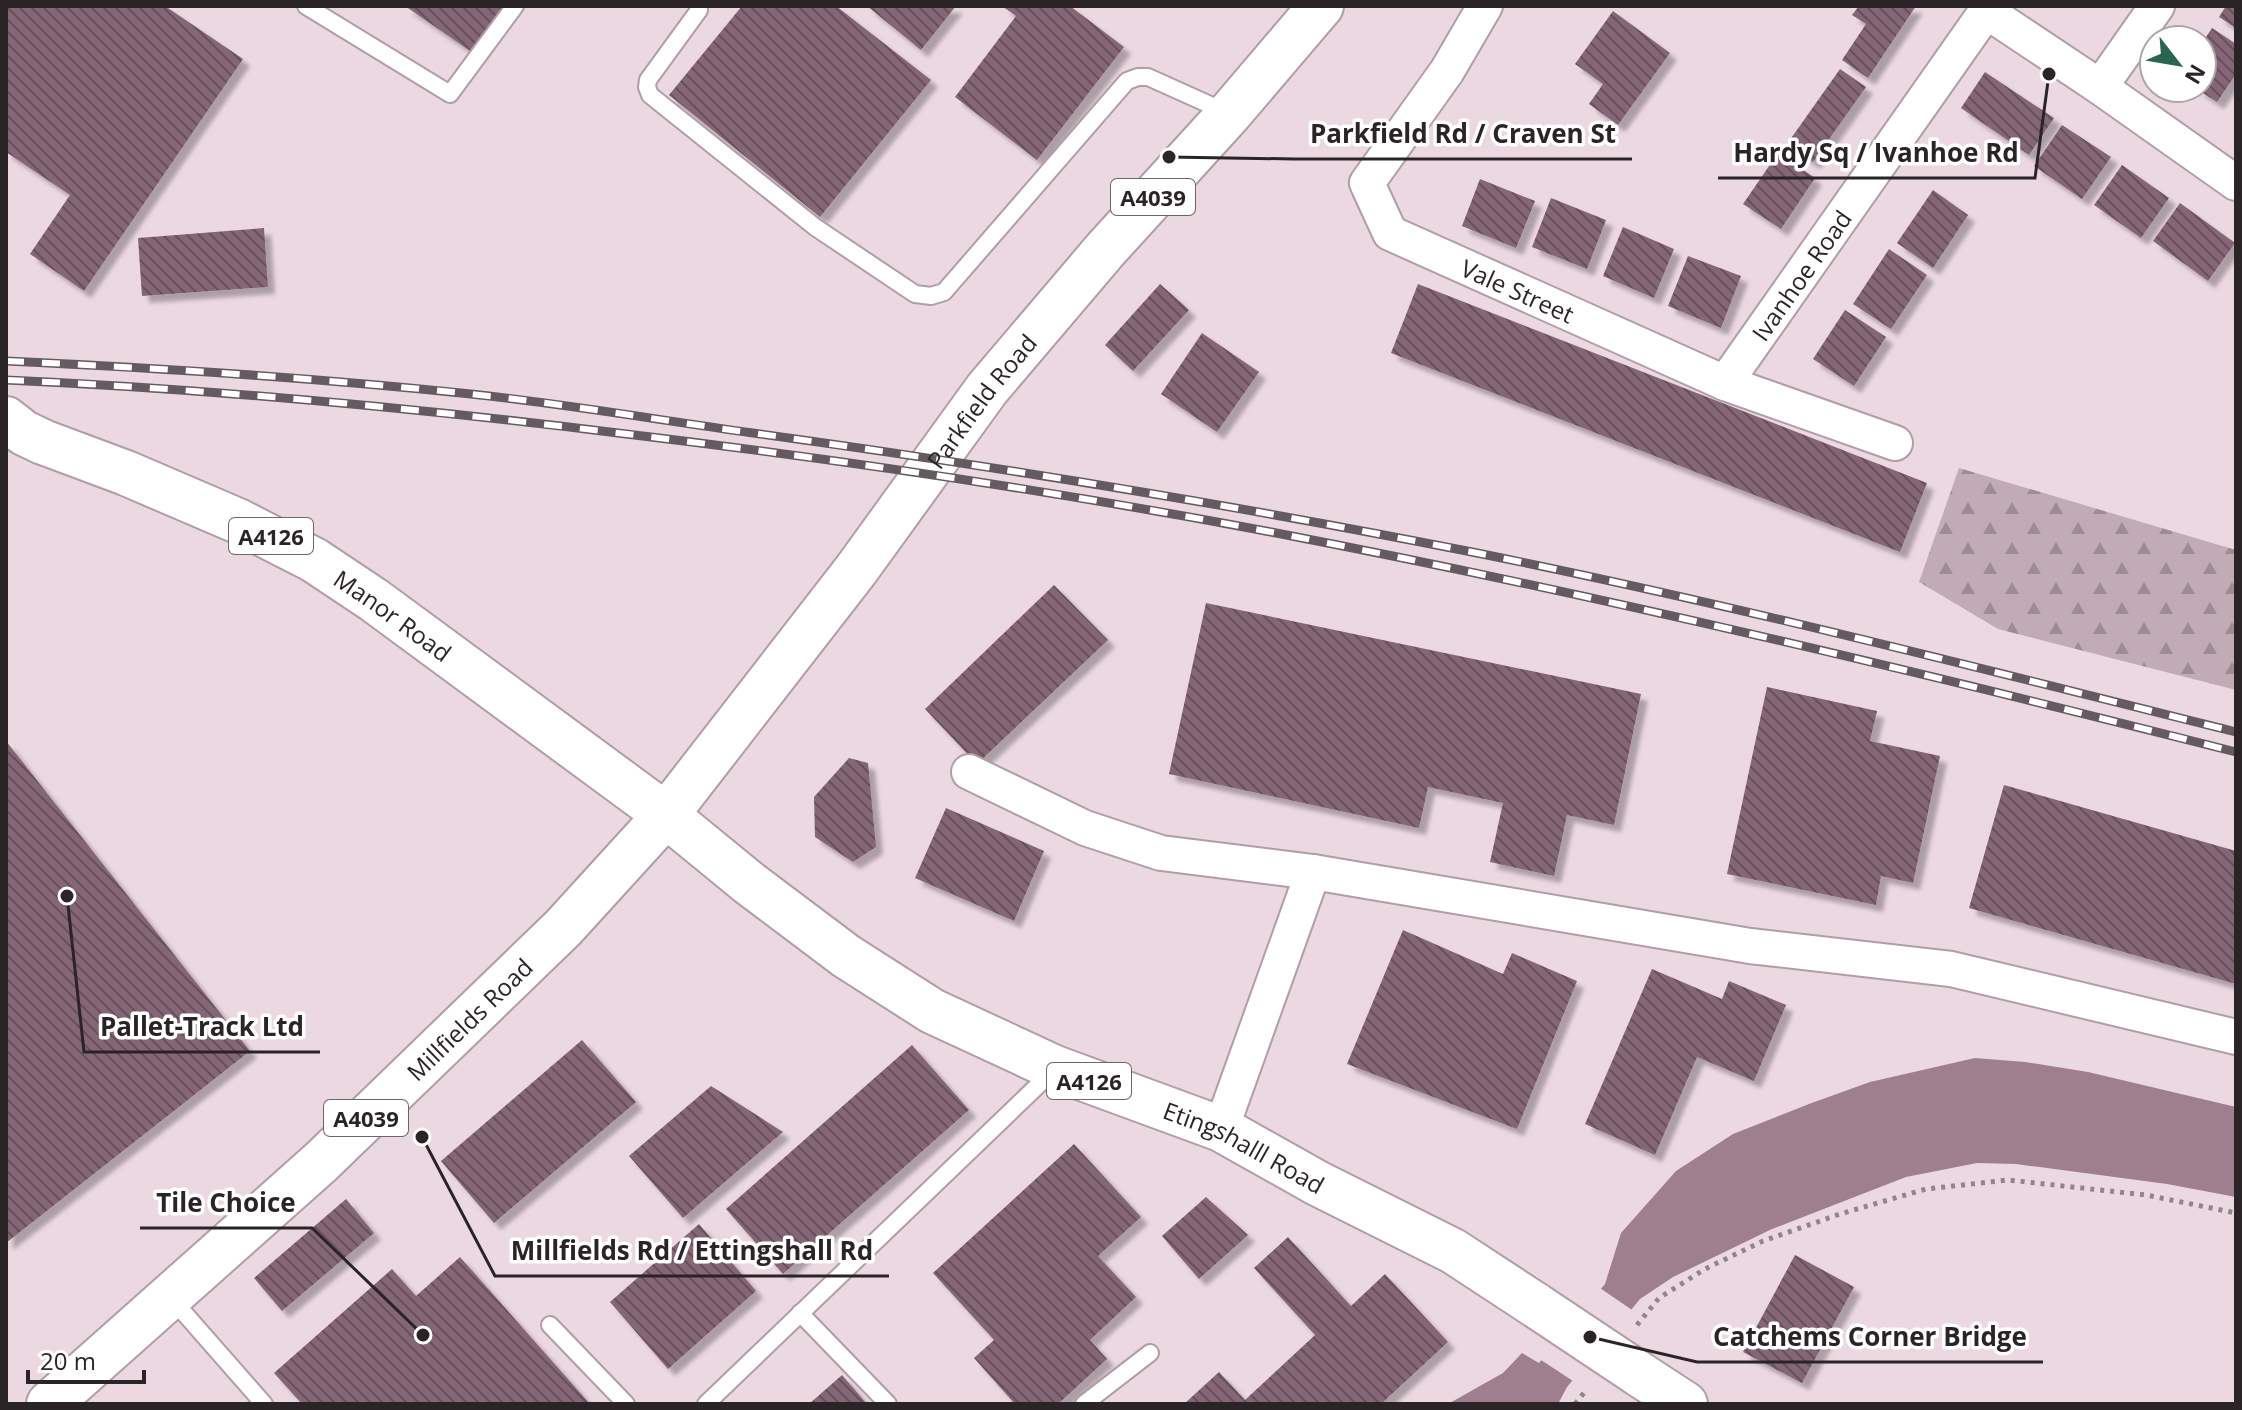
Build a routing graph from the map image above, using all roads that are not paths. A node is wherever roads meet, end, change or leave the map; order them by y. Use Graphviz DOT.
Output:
graph roads {
  1 [pos="306,6"];
  2 [pos="515,6"];
  3 [pos="1321,6"];
  4 [pos="1485,6"];
  5 [pos="2157,6"];
  6 [pos="1988,8"];
  7 [pos="699,10"];
  8 [pos="2100,87"];
  9 [pos="1229,114"];
  10 [pos="2236,183"];
  11 [pos="1725,383"];
  12 [pos="6,419"];
  13 [pos="1895,443"];
  14 [pos="969,772"];
  15 [pos="666,815"];
  16 [pos="1313,872"];
  17 [pos="2236,1037"];
  18 [pos="1055,1068"];
  19 [pos="1221,1129"];
  20 [pos="170,1297"];
  21 [pos="800,1313"];
  22 [pos="550,1325"];
  23 [pos="1150,1353"];
  24 [pos="49,1404"];
  25 [pos="264,1404"];
  26 [pos="626,1404"];
  27 [pos="706,1404"];
  28 [pos="888,1404"];
  29 [pos="1084,1404"];
  30 [pos="1685,1404"];
  1 -- 2 [label="lane"];
  3 -- 9 [label="main road, Parkfield Road / A4039"];
  4 -- 11 [label="street, Vale Street"];
  5 -- 8 [label="street"];
  6 -- 8 [label="street"];
  6 -- 11 [label="street, Ivanhoe Road"];
  7 -- 9 [label="lane"];
  8 -- 10 [label="street"];
  9 -- 15 [label="main road, Parkfield Road / A4039"];
  11 -- 13 [label="street, Vale Street"];
  12 -- 15 [label="main road, Manor Road / A4126"];
  14 -- 16 [label="street"];
  15 -- 18 [label="main road, Etingshalll Road / A4126"];
  15 -- 20 [label="main road, Millfields Road / A4039"];
  16 -- 17 [label="street"];
  16 -- 19 [label="street"];
  18 -- 19 [label="main road, Etingshalll Road / A4126"];
  18 -- 21 [label="lane"];
  19 -- 30 [label="main road, Etingshalll Road / A4126, bridge"];
  20 -- 24 [label="main road, Millfields Road / A4039"];
  20 -- 25 [label="lane"];
  21 -- 27 [label="lane"];
  21 -- 28 [label="lane"];
  22 -- 26 [label="lane"];
  23 -- 29 [label="lane"];
}
